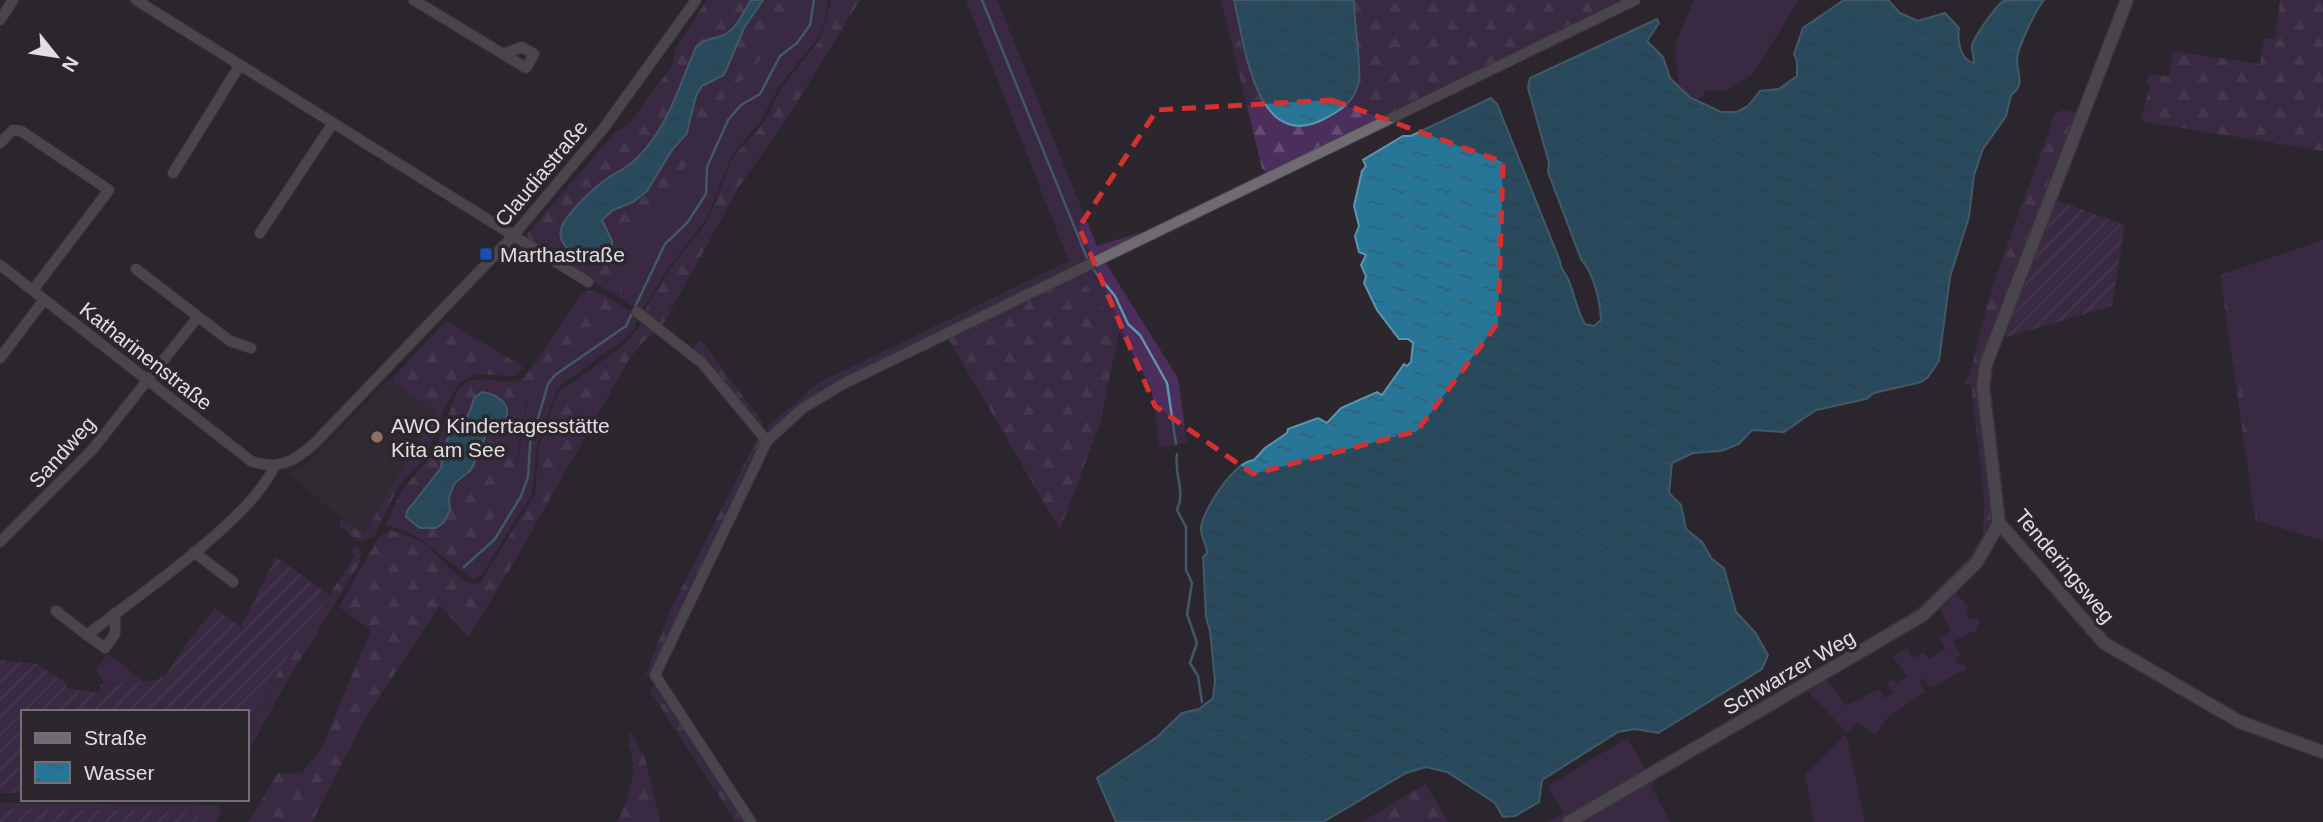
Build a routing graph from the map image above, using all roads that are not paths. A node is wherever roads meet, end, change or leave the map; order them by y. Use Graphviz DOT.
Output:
graph roads {
  1 [pos="13,0"];
  2 [pos="136,0"];
  3 [pos="414,0"];
  4 [pos="696,0"];
  5 [pos="1635,0"];
  6 [pos="2127,0"];
  7 [pos="0,20"];
  8 [pos="503,54"];
  9 [pos="240,65"];
  10 [pos="333,123"];
  11 [pos="0,143"];
  12 [pos="173,173"];
  13 [pos="260,233"];
  14 [pos="513,236"];
  15 [pos="0,265"];
  16 [pos="136,270"];
  17 [pos="589,282"];
  18 [pos="33,290"];
  19 [pos="44,300"];
  20 [pos="637,312"];
  21 [pos="197,318"];
  22 [pos="251,348"];
  23 [pos="0,358"];
  24 [pos="148,382"];
  25 [pos="767,441"];
  26 [pos="274,467"];
  27 [pos="1999,523"];
  28 [pos="0,542"];
  29 [pos="194,552"];
  30 [pos="233,582"];
  31 [pos="56,611"];
  32 [pos="115,613"];
  33 [pos="86,635"];
  34 [pos="2323,752"];
  35 [pos="751,822"];
  36 [pos="1569,822"];
  1 -- 7 [label="street"];
  2 -- 9 [label="street"];
  3 -- 8 [label="street"];
  4 -- 14 [label="street, Claudiastraße"];
  5 -- 25 [label="street"];
  6 -- 27 [label="street, Tenderingsweg"];
  9 -- 10 [label="street"];
  9 -- 12 [label="street"];
  10 -- 13 [label="street"];
  10 -- 14 [label="street"];
  11 -- 18 [label="street"];
  14 -- 17 [label="street"];
  14 -- 26 [label="street, Claudiastraße"];
  15 -- 18 [label="street, Katharinenstraße"];
  16 -- 21 [label="street"];
  18 -- 19 [label="street, Katharinenstraße"];
  19 -- 23 [label="street"];
  19 -- 24 [label="street, Katharinenstraße"];
  20 -- 25 [label="street"];
  21 -- 22 [label="street"];
  21 -- 24 [label="street, Sandweg"];
  24 -- 26 [label="street, Katharinenstraße"];
  24 -- 28 [label="street, Sandweg"];
  25 -- 35 [label="street"];
  26 -- 29 [label="street"];
  27 -- 34 [label="street, Tenderingsweg"];
  27 -- 36 [label="street, Schwarzer Weg"];
  29 -- 30 [label="street"];
  29 -- 32 [label="street"];
  31 -- 33 [label="street"];
  32 -- 33 [label="street"];
  32 -- 33 [label="street"];
}
